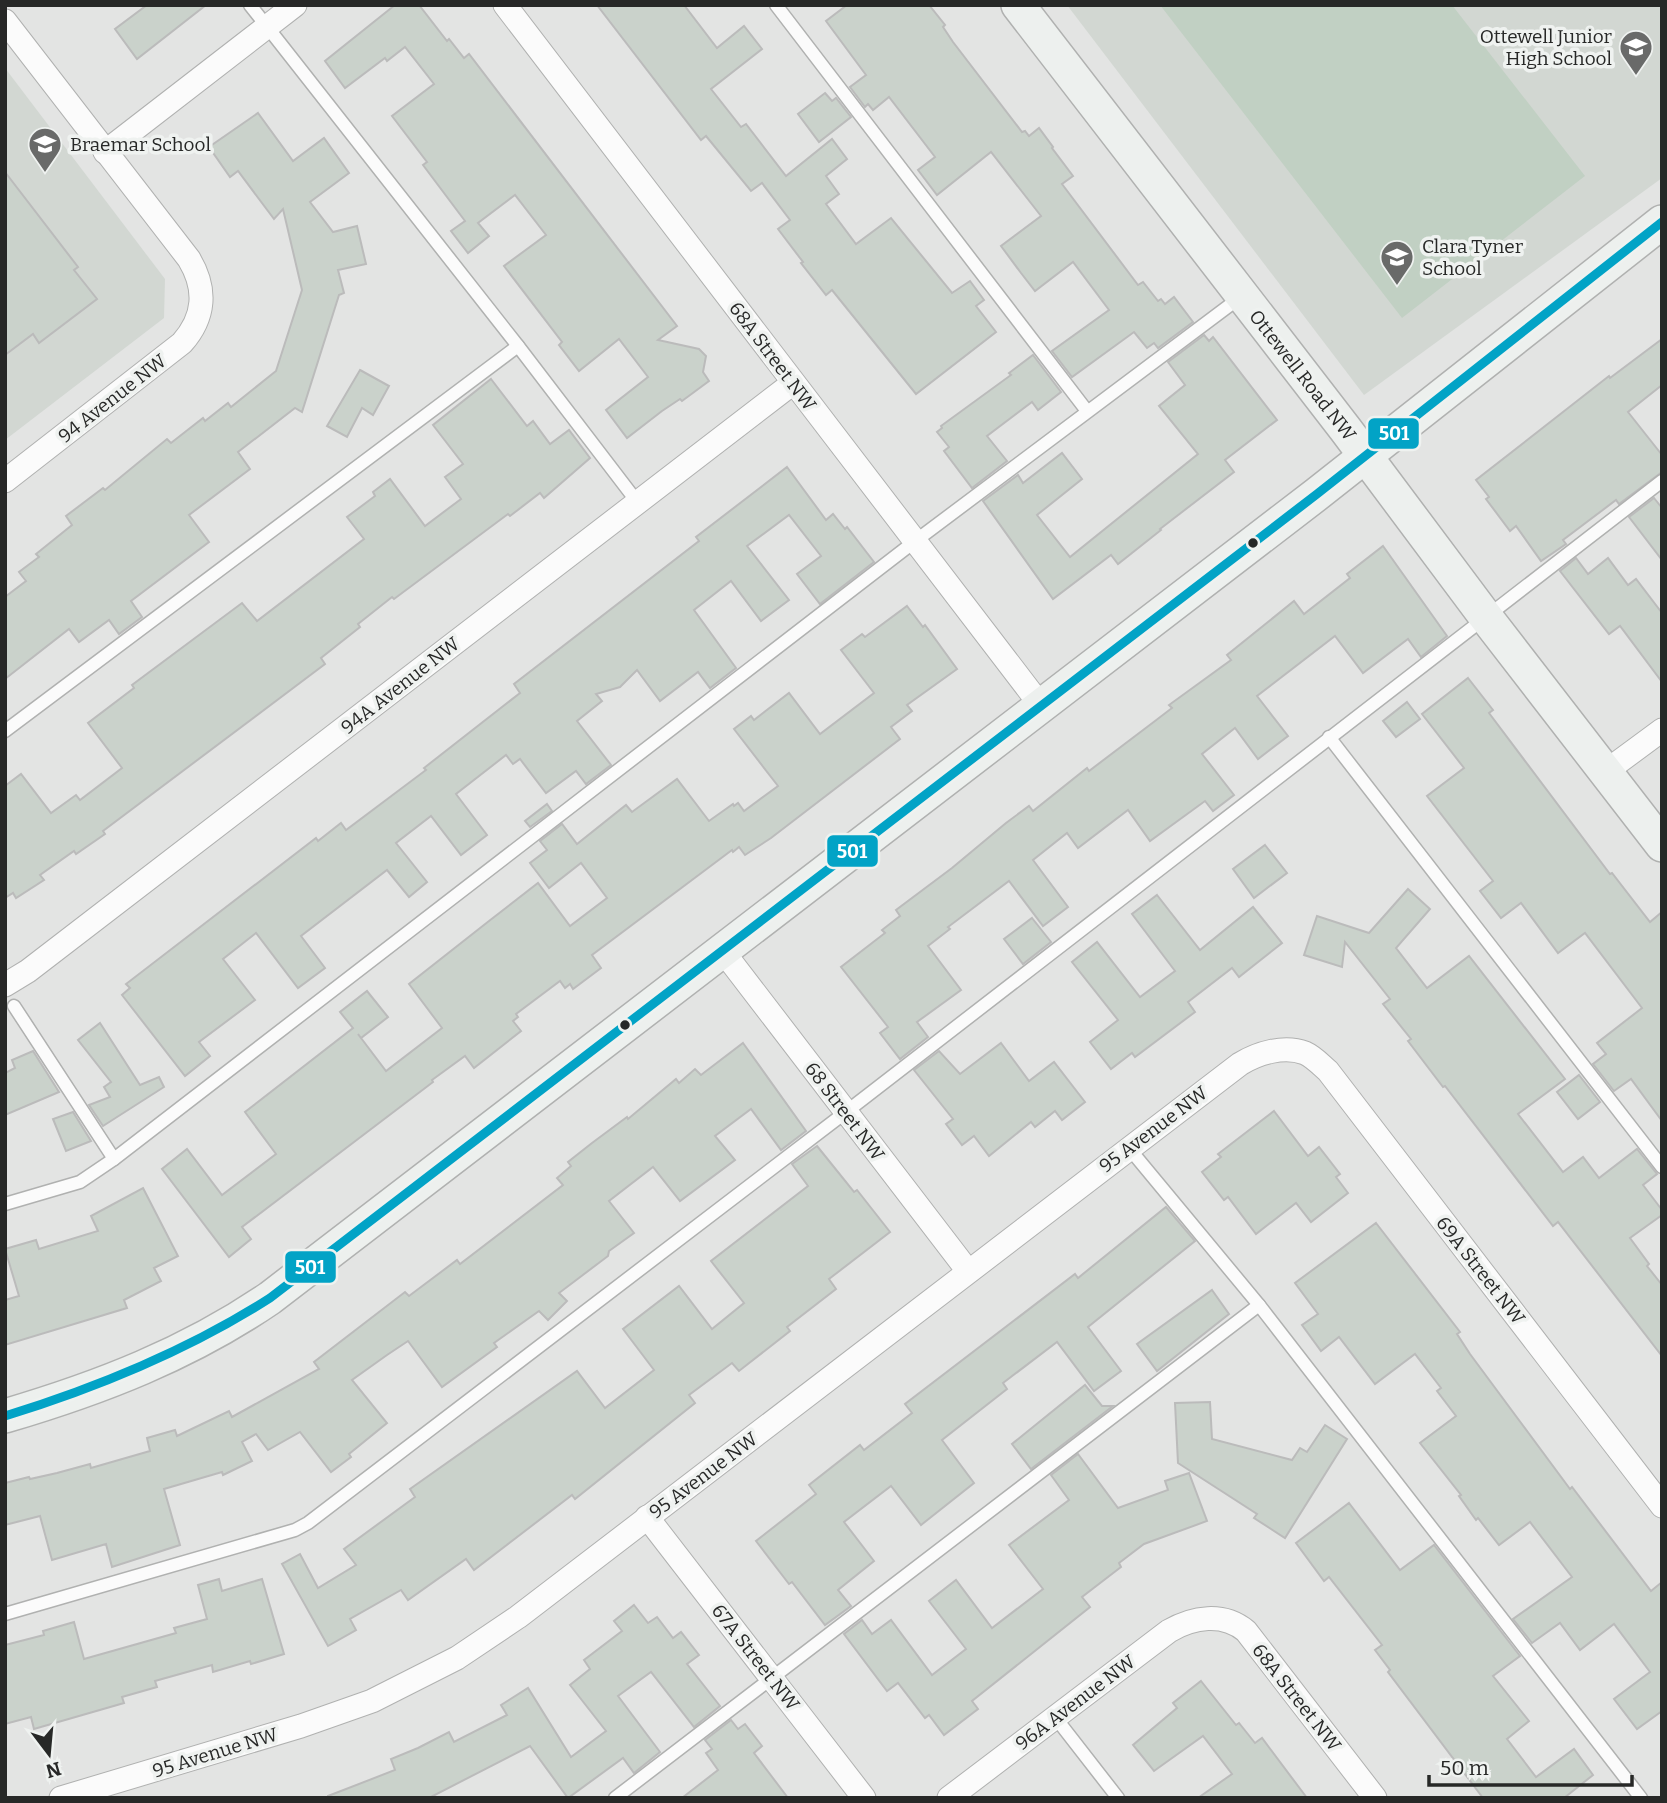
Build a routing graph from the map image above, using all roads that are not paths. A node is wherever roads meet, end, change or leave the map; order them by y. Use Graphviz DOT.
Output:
graph roads {
  1 [pos="250,5"];
  2 [pos="295,5"];
  3 [pos="505,5"];
  4 [pos="776,5"];
  5 [pos="1018,5"];
  6 [pos="5,21"];
  7 [pos="267,27"];
  8 [pos="105,152"];
  9 [pos="1662,222"];
  10 [pos="1242,296"];
  11 [pos="518,346"];
  12 [pos="793,383"];
  13 [pos="1087,411"];
  14 [pos="1366,457"];
  15 [pos="5,481"];
  16 [pos="1662,481"];
  17 [pos="638,503"];
  18 [pos="914,542"];
  19 [pos="1485,616"];
  20 [pos="1042,707"];
  21 [pos="1662,730"];
  22 [pos="5,731"];
  23 [pos="1329,737"];
  24 [pos="1605,772"];
  25 [pos="1662,845"];
  26 [pos="722,950"];
  27 [pos="10,996"];
  28 [pos="1289,1050"];
  29 [pos="846,1112"];
  30 [pos="1128,1147"];
  31 [pos="114,1158"];
  32 [pos="1662,1167"];
  33 [pos="5,1204"];
  34 [pos="968,1271"];
  35 [pos="1259,1305"];
  36 [pos="5,1416"];
  37 [pos="1662,1506"];
  38 [pos="647,1517"];
  39 [pos="5,1614"];
  40 [pos="1206,1618"];
  41 [pos="772,1677"];
  42 [pos="1055,1717"];
  43 [pos="61,1798"];
  44 [pos="615,1798"];
  45 [pos="864,1798"];
  46 [pos="949,1798"];
  47 [pos="1118,1798"];
  48 [pos="1375,1798"];
  49 [pos="1641,1798"];
  1 -- 7 [label="lane"];
  2 -- 7 [label="street"];
  3 -- 12 [label="street, 68A Street NW"];
  4 -- 13 [label="lane"];
  5 -- 10 [label="street, Ottewell Road NW"];
  6 -- 8 [label="street"];
  7 -- 8 [label="street"];
  7 -- 11 [label="lane"];
  8 -- 15 [label="street, 94 Avenue NW"];
  9 -- 14 [label="street"];
  10 -- 13 [label="lane"];
  10 -- 14 [label="street, Ottewell Road NW"];
  11 -- 17 [label="lane"];
  11 -- 22 [label="lane"];
  12 -- 17 [label="street, 94A Avenue NW"];
  12 -- 18 [label="street, 68A Street NW"];
  13 -- 18 [label="lane"];
  14 -- 19 [label="street, Ottewell Road NW"];
  14 -- 20 [label="street"];
  16 -- 19 [label="lane"];
  17 -- 27 [label="street, 94A Avenue NW"];
  18 -- 20 [label="street, 68A Street NW"];
  18 -- 31 [label="lane"];
  19 -- 23 [label="lane"];
  19 -- 24 [label="street, Ottewell Road NW"];
  20 -- 26 [label="street"];
  21 -- 24 [label="street"];
  23 -- 29 [label="lane"];
  23 -- 32 [label="lane"];
  24 -- 25 [label="street, Ottewell Road NW"];
  26 -- 29 [label="street, 68 Street NW"];
  26 -- 36 [label="street"];
  27 -- 31 [label="lane"];
  28 -- 30 [label="street, 95 Avenue NW"];
  28 -- 37 [label="street, 69A Street NW"];
  29 -- 34 [label="street, 68 Street NW"];
  29 -- 39 [label="lane"];
  30 -- 34 [label="street, 95 Avenue NW"];
  30 -- 35 [label="lane"];
  31 -- 33 [label="lane"];
  34 -- 38 [label="street, 95 Avenue NW"];
  35 -- 41 [label="lane"];
  35 -- 49 [label="lane"];
  38 -- 41 [label="street, 67A Street NW"];
  38 -- 43 [label="street, 95 Avenue NW"];
  40 -- 42 [label="street, 96A Avenue NW"];
  40 -- 48 [label="street, 68A Street NW"];
  41 -- 44 [label="lane"];
  41 -- 45 [label="street, 67A Street NW"];
  42 -- 46 [label="street, 96A Avenue NW"];
  42 -- 47 [label="lane"];
}
